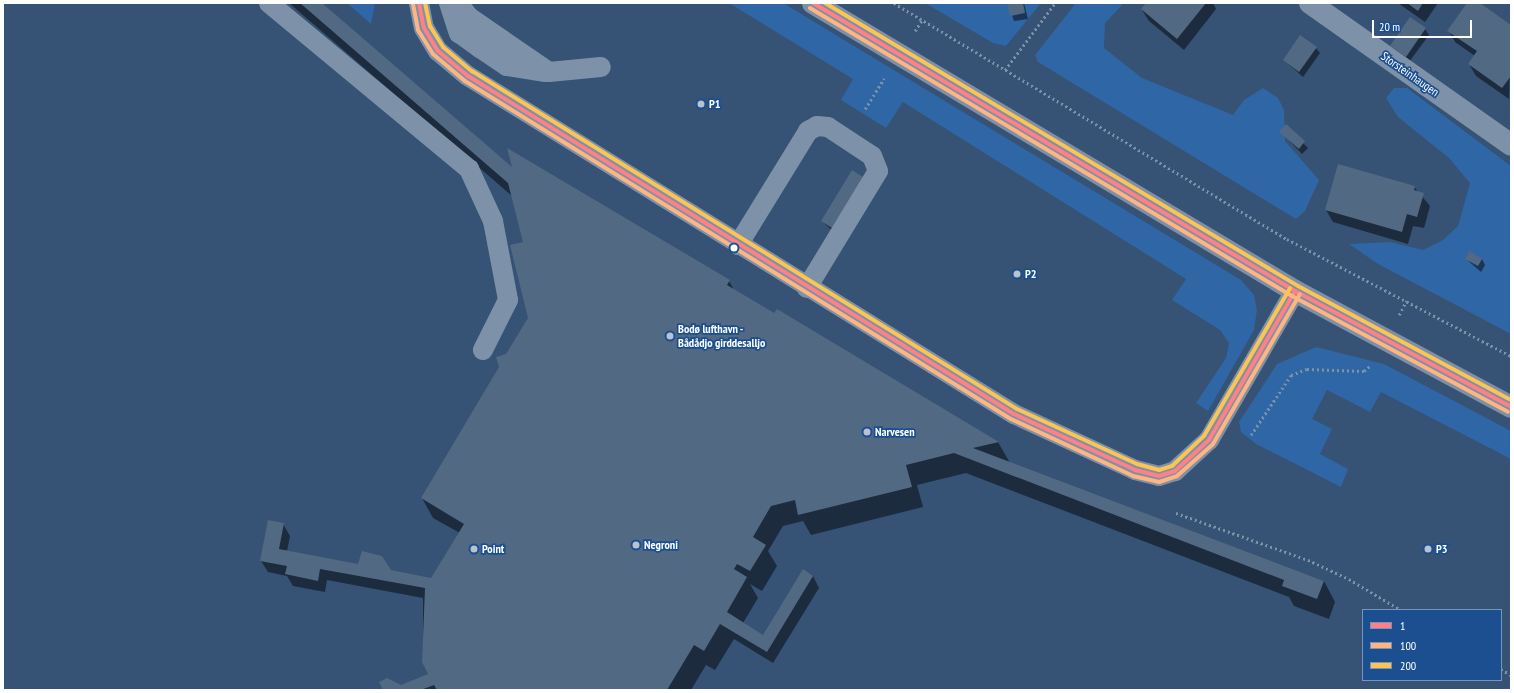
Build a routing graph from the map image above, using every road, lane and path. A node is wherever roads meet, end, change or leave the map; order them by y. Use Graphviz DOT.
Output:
graph roads {
  1 [pos="269,3"];
  2 [pos="419,3"];
  3 [pos="449,3"];
  4 [pos="458,3"];
  5 [pos="813,3"];
  6 [pos="894,3"];
  7 [pos="1056,3"];
  8 [pos="1310,3"];
  9 [pos="922,20"];
  10 [pos="914,32"];
  11 [pos="601,68"];
  12 [pos="1005,70"];
  13 [pos="549,72"];
  14 [pos="888,72"];
  15 [pos="865,109"];
  16 [pos="1511,145"];
  17 [pos="738,245"];
  18 [pos="807,288"];
  19 [pos="1295,291"];
  20 [pos="1406,301"];
  21 [pos="1398,318"];
  22 [pos="483,350"];
  23 [pos="1511,356"];
  24 [pos="1375,359"];
  25 [pos="1511,406"];
  26 [pos="1251,435"];
  27 [pos="1176,513"];
  28 [pos="1400,609"];
  29 [pos="1502,670"];
  30 [pos="1511,675"];
  1 -- 22 [label="lane"];
  2 -- 17 [label="lane"];
  3 -- 13 [label="lane"];
  4 -- 13 [label="lane"];
  5 -- 19 [label="highway"];
  6 -- 9 [label="path"];
  7 -- 12 [label="path"];
  8 -- 16 [label="street, Storsteinhaugen"];
  9 -- 10 [label="path"];
  9 -- 12 [label="path"];
  11 -- 13 [label="lane"];
  12 -- 20 [label="path"];
  14 -- 15 [label="path"];
  17 -- 18 [label="lane"];
  17 -- 18 [label="lane"];
  18 -- 19 [label="lane"];
  19 -- 25 [label="highway"];
  20 -- 21 [label="path"];
  20 -- 23 [label="path"];
  24 -- 26 [label="path"];
  27 -- 28 [label="path"];
  29 -- 30 [label="path"];
}
